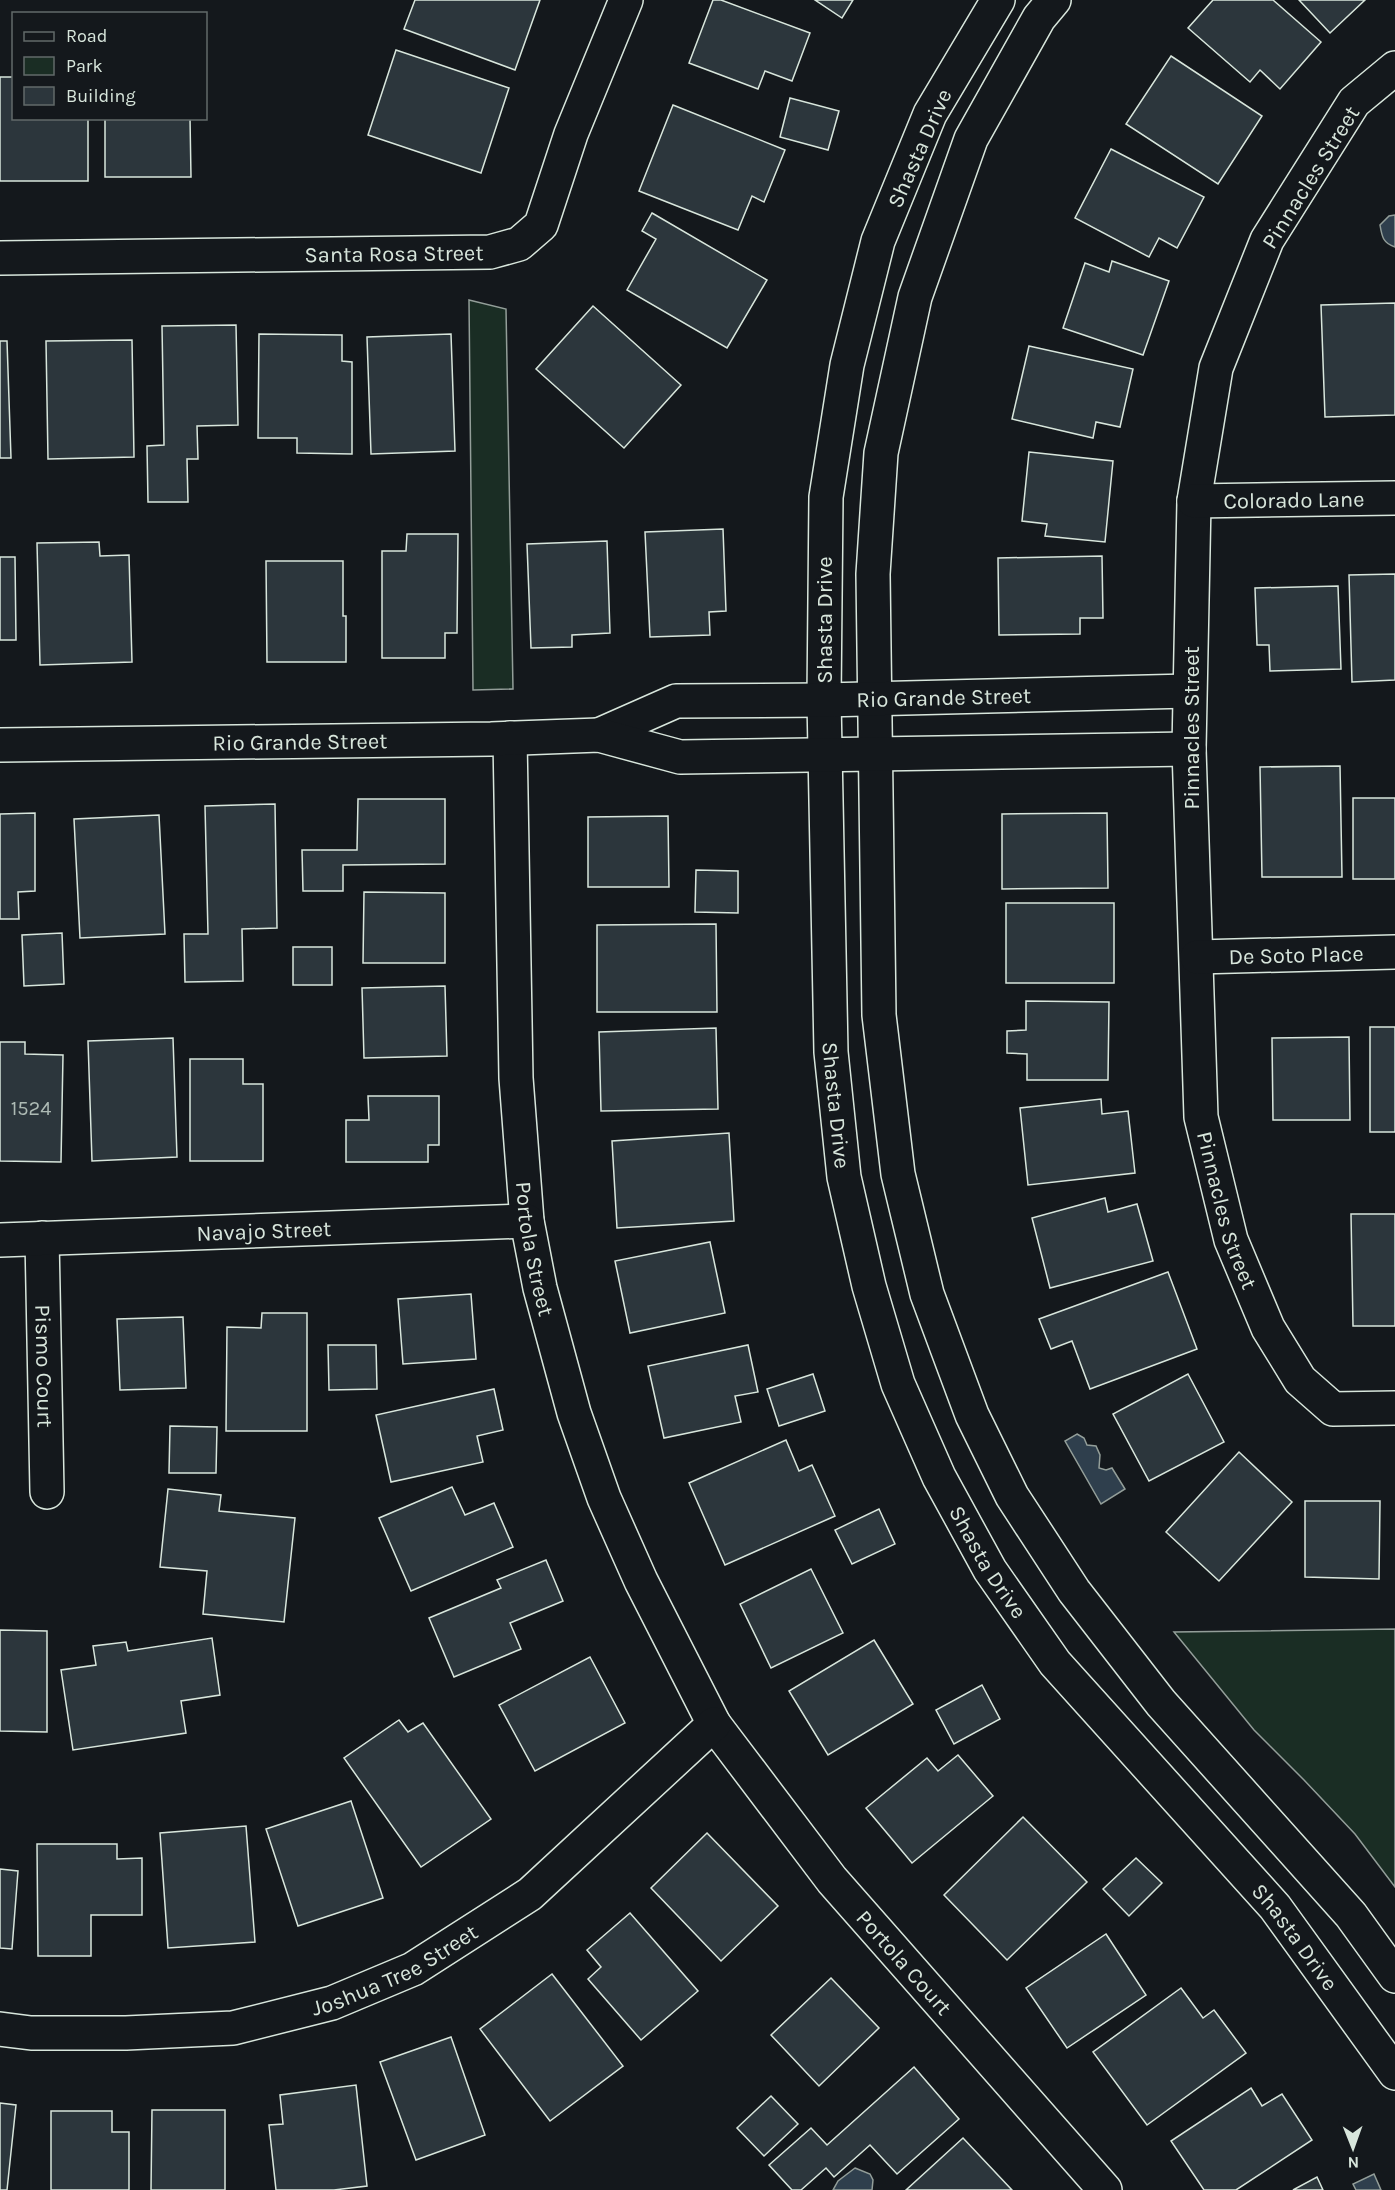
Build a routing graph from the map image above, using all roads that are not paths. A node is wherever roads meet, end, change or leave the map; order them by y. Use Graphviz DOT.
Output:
graph roads {
  1 [pos="626,0"];
  2 [pos="998,0"];
  3 [pos="1054,0"];
  4 [pos="1395,68"];
  5 [pos="0,258"];
  6 [pos="1395,498"];
  7 [pos="1194,501"];
  8 [pos="1189,691"];
  9 [pos="874,698"];
  10 [pos="824,700"];
  11 [pos="599,735"];
  12 [pos="510,738"];
  13 [pos="0,745"];
  14 [pos="1189,748"];
  15 [pos="875,753"];
  16 [pos="826,754"];
  17 [pos="1395,952"];
  18 [pos="1197,957"];
  19 [pos="527,1221"];
  20 [pos="42,1238"];
  21 [pos="0,1240"];
  22 [pos="1395,1408"];
  23 [pos="47,1492"];
  24 [pos="714,1724"];
  25 [pos="1395,1976"];
  26 [pos="0,2029"];
  27 [pos="1395,2073"];
  28 [pos="1105,2190"];
  1 -- 5 [label="street, Santa Rosa Street"];
  2 -- 10 [label="street, Shasta Drive"];
  3 -- 9 [label="street, Shasta Drive"];
  4 -- 7 [label="street, Pinnacles Street"];
  6 -- 7 [label="street, Colorado Lane"];
  7 -- 8 [label="street, Pinnacles Street"];
  8 -- 9 [label="street, Rio Grande Street"];
  8 -- 14 [label="street, Pinnacles Street"];
  9 -- 10 [label="street, Rio Grande Street"];
  9 -- 15 [label="street, Shasta Drive"];
  10 -- 11 [label="street, Rio Grande Street"];
  10 -- 16 [label="street, Shasta Drive"];
  11 -- 12 [label="street, Rio Grande Street"];
  11 -- 16 [label="street, Rio Grande Street"];
  12 -- 13 [label="street, Rio Grande Street"];
  12 -- 19 [label="street, Portola Street"];
  14 -- 15 [label="street, Rio Grande Street"];
  14 -- 18 [label="street, Pinnacles Street"];
  15 -- 16 [label="street, Rio Grande Street"];
  15 -- 25 [label="street, Shasta Drive"];
  16 -- 27 [label="street, Shasta Drive"];
  17 -- 18 [label="street, De Soto Place"];
  18 -- 22 [label="street, Pinnacles Street"];
  19 -- 20 [label="street, Navajo Street"];
  19 -- 24 [label="street, Portola Street"];
  20 -- 21 [label="street, Navajo Street"];
  20 -- 23 [label="street, Pismo Court"];
  24 -- 26 [label="street, Joshua Tree Street"];
  24 -- 28 [label="street, Portola Court"];
}
